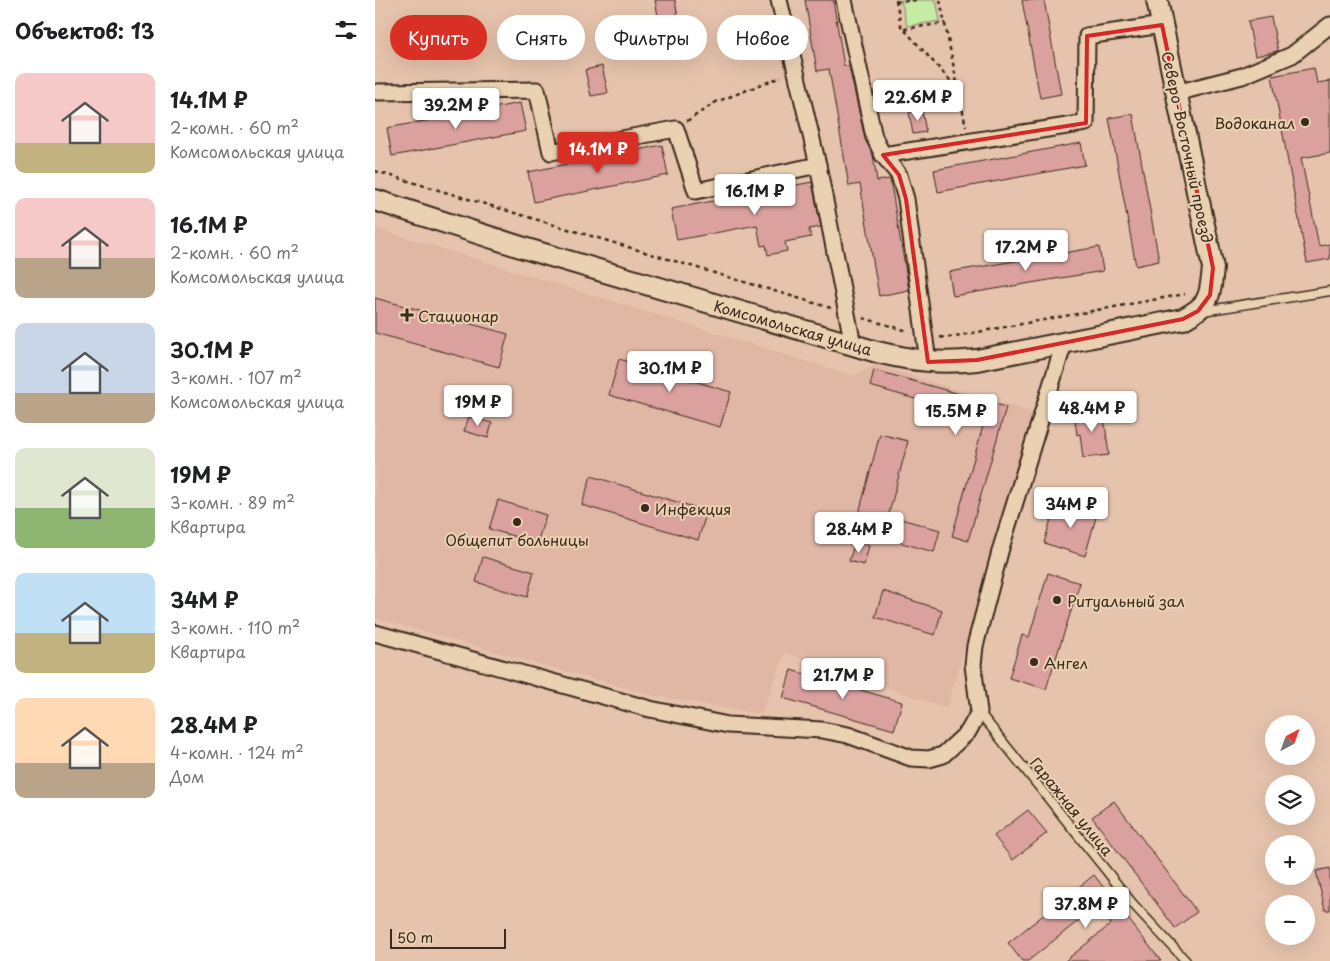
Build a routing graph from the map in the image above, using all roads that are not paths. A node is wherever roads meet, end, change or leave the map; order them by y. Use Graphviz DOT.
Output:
graph roads {
  1 [pos="779,0"];
  2 [pos="844,0"];
  3 [pos="1157,0"];
  4 [pos="1162,25"];
  5 [pos="1330,25"];
  6 [pos="376,90"];
  7 [pos="1176,94"];
  8 [pos="883,155"];
  9 [pos="818,165"];
  10 [pos="375,200"];
  11 [pos="1330,291"];
  12 [pos="1199,311"];
  13 [pos="1064,343"];
  14 [pos="853,345"];
  15 [pos="928,362"];
  16 [pos="375,633"];
  17 [pos="979,712"];
  18 [pos="1186,961"];
  1 -- 9 [label="street"];
  2 -- 8 [label="street"];
  3 -- 4 [label="street, Северо-Восточный проезд"];
  4 -- 7 [label="street, Северо-Восточный проезд"];
  4 -- 8 [label="street"];
  5 -- 7 [label="street"];
  6 -- 9 [label="street"];
  7 -- 12 [label="street, Северо-Восточный проезд"];
  8 -- 15 [label="street"];
  9 -- 14 [label="street"];
  10 -- 14 [label="street, Комсомольская улица"];
  11 -- 12 [label="lane"];
  12 -- 13 [label="street, Комсомольская улица"];
  13 -- 15 [label="street, Комсомольская улица"];
  13 -- 17 [label="street"];
  14 -- 15 [label="street, Комсомольская улица"];
  16 -- 17 [label="street"];
  17 -- 18 [label="lane, Гаражная улица"];
}
